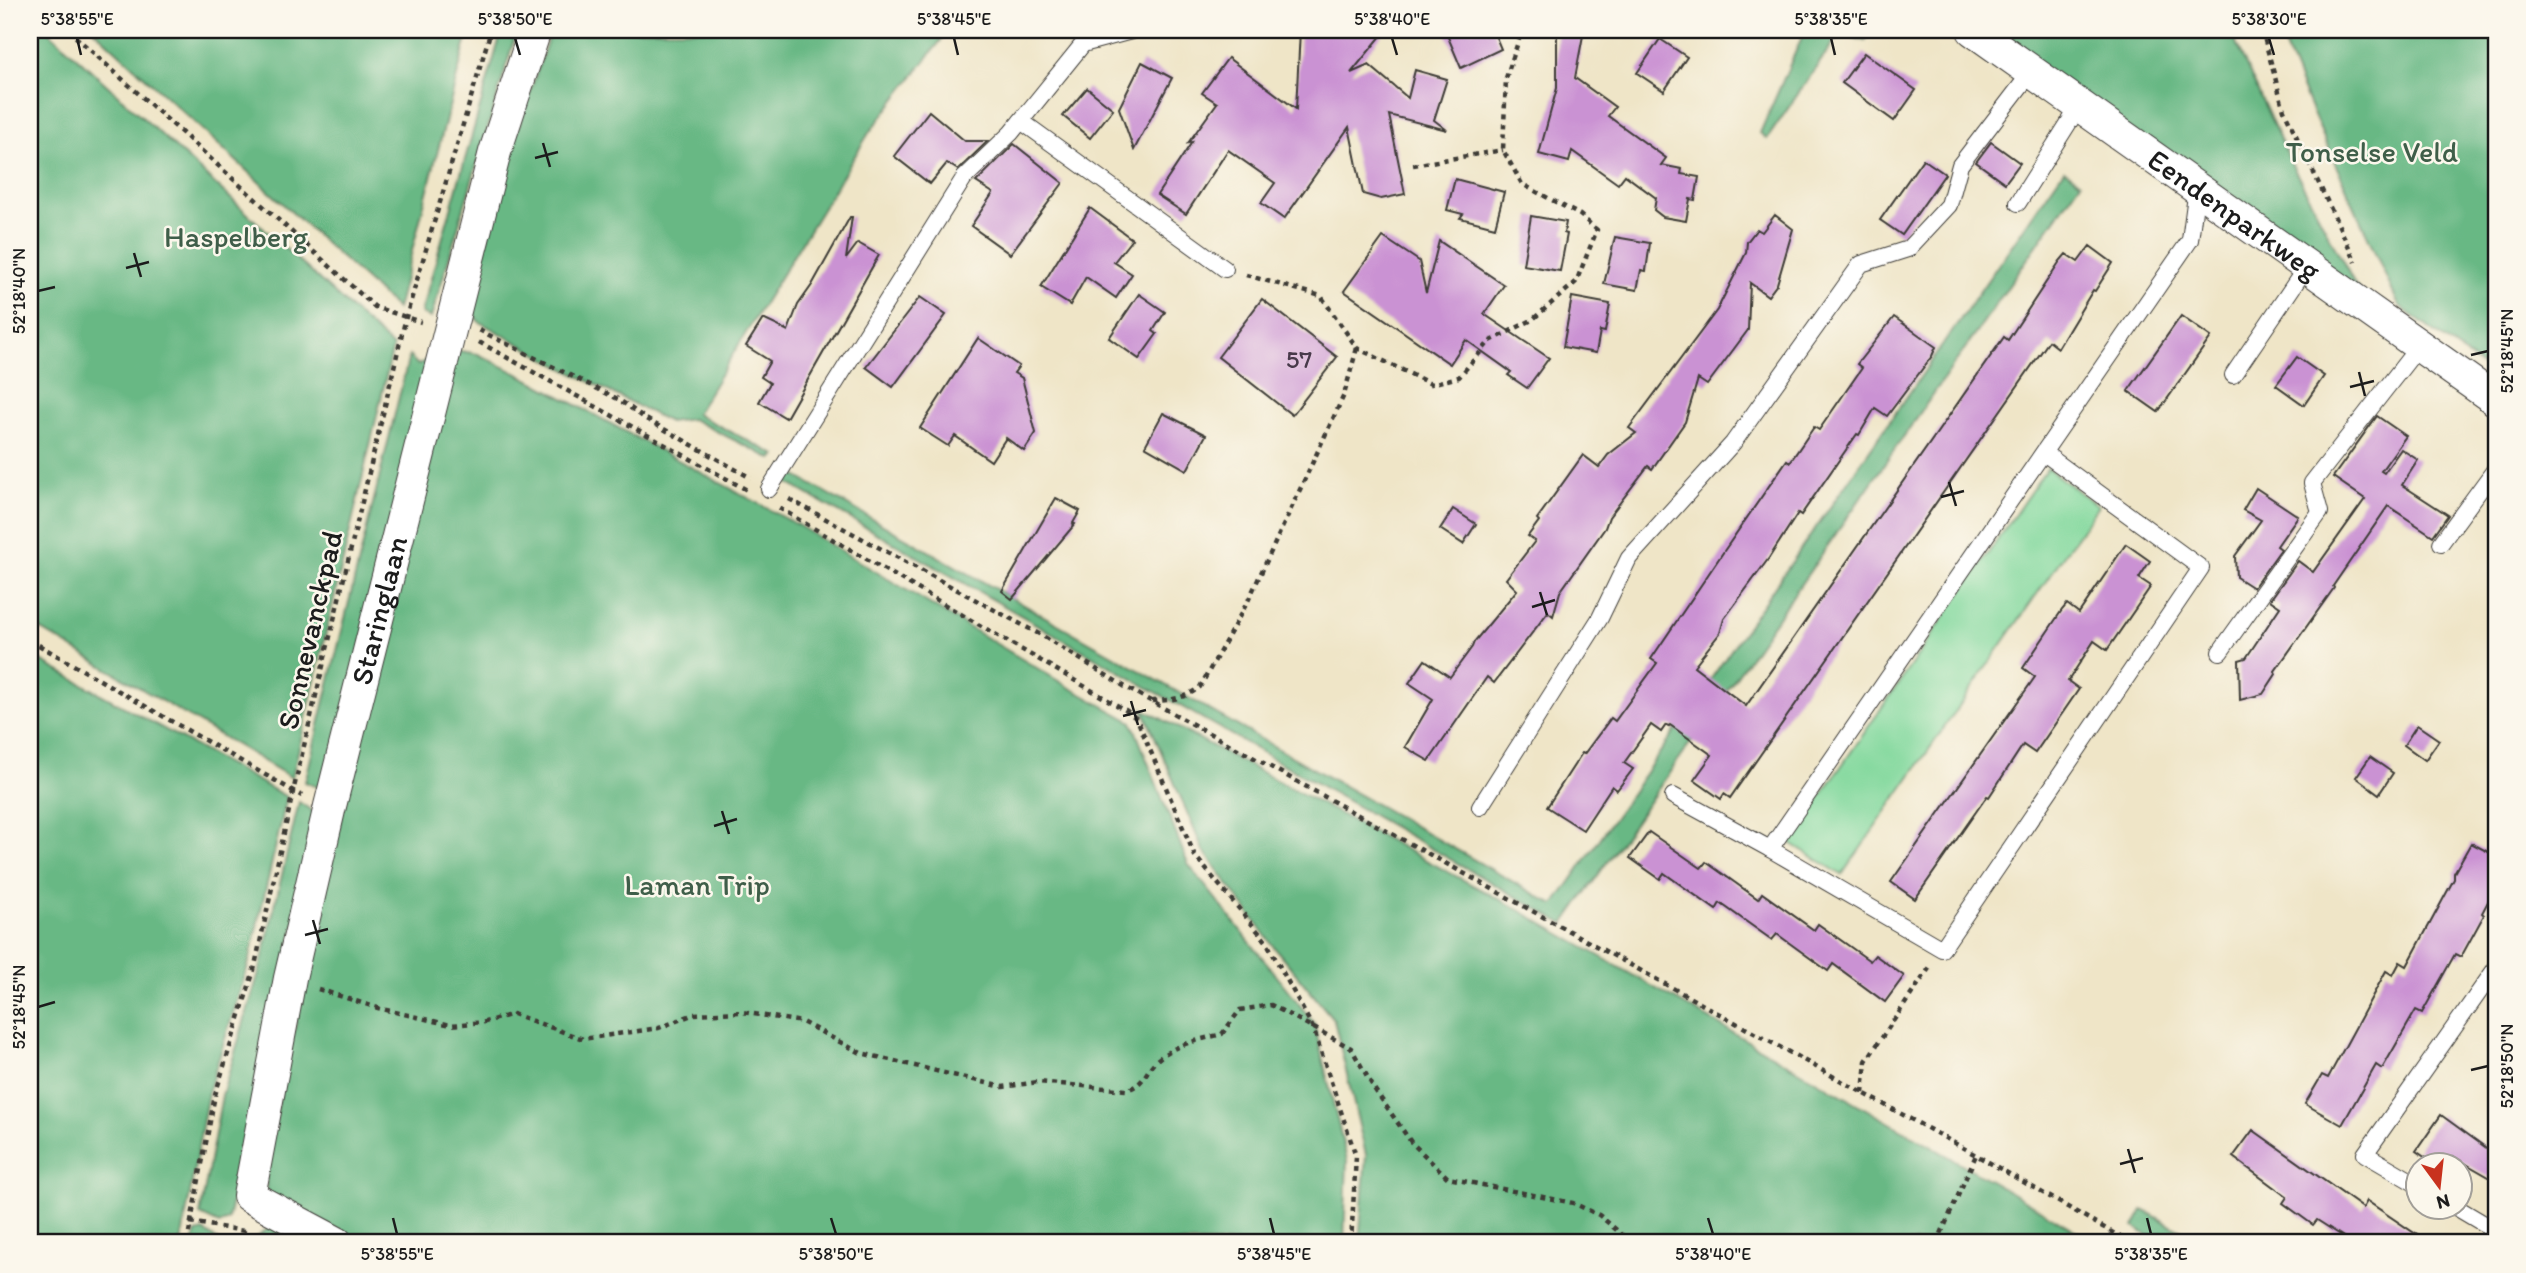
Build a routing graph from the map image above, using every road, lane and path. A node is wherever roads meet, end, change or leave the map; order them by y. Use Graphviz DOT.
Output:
graph roads {
  1 [pos="68,30"];
  2 [pos="491,30"];
  3 [pos="535,30"];
  4 [pos="1135,30"];
  5 [pos="1522,30"];
  6 [pos="1973,30"];
  7 [pos="2262,30"];
  8 [pos="2032,71"];
  9 [pos="2080,106"];
  10 [pos="1021,121"];
  11 [pos="1503,150"];
  12 [pos="1413,165"];
  13 [pos="2197,188"];
  14 [pos="2018,203"];
  15 [pos="2307,266"];
  16 [pos="1225,270"];
  17 [pos="2361,273"];
  18 [pos="406,317"];
  19 [pos="452,324"];
  20 [pos="2419,346"];
  21 [pos="1357,348"];
  22 [pos="2233,375"];
  23 [pos="2496,400"];
  24 [pos="2044,453"];
  25 [pos="2496,468"];
  26 [pos="765,496"];
  27 [pos="2441,543"];
  28 [pos="30,640"];
  29 [pos="2220,652"];
  30 [pos="1152,701"];
  31 [pos="293,792"];
  32 [pos="1673,796"];
  33 [pos="1480,807"];
  34 [pos="1770,849"];
  35 [pos="1942,949"];
  36 [pos="2496,968"];
  37 [pos="254,970"];
  38 [pos="290,978"];
  39 [pos="1313,1028"];
  40 [pos="1863,1093"];
  41 [pos="1976,1155"];
  42 [pos="2404,1177"];
  43 [pos="2474,1218"];
  44 [pos="190,1222"];
  45 [pos="2496,1231"];
  46 [pos="187,1243"];
  47 [pos="242,1243"];
  48 [pos="337,1243"];
  49 [pos="1351,1243"];
  50 [pos="1632,1243"];
  51 [pos="1937,1243"];
  52 [pos="2131,1243"];
  1 -- 18 [label="path"];
  2 -- 18 [label="path, Sonnevanckpad"];
  3 -- 19 [label="street, Staringlaan"];
  4 -- 10 [label="lane"];
  5 -- 11 [label="path"];
  6 -- 8 [label="street, Eendenparkweg"];
  7 -- 17 [label="path"];
  8 -- 9 [label="street, Eendenparkweg"];
  8 -- 33 [label="lane"];
  9 -- 13 [label="street, Eendenparkweg"];
  9 -- 14 [label="lane"];
  10 -- 16 [label="lane"];
  10 -- 26 [label="lane"];
  11 -- 12 [label="path"];
  11 -- 21 [label="path"];
  13 -- 15 [label="street, Eendenparkweg"];
  13 -- 24 [label="lane"];
  15 -- 20 [label="street, Eendenparkweg"];
  15 -- 22 [label="lane"];
  16 -- 21 [label="path"];
  18 -- 31 [label="path, Sonnevanckpad"];
  19 -- 26 [label="path"];
  19 -- 26 [label="path"];
  19 -- 38 [label="street, Staringlaan"];
  20 -- 23 [label="street, Eendenparkweg"];
  20 -- 29 [label="lane"];
  21 -- 30 [label="path"];
  24 -- 34 [label="lane"];
  24 -- 35 [label="lane"];
  25 -- 27 [label="lane"];
  26 -- 30 [label="path"];
  26 -- 39 [label="path"];
  28 -- 31 [label="path"];
  30 -- 40 [label="path"];
  31 -- 37 [label="path, Sonnevanckpad"];
  32 -- 34 [label="lane"];
  34 -- 35 [label="lane"];
  35 -- 40 [label="path"];
  36 -- 42 [label="lane"];
  37 -- 38 [label="path"];
  37 -- 44 [label="path, Sonnevanckpad"];
  38 -- 39 [label="path"];
  38 -- 48 [label="street, Staringlaan"];
  39 -- 49 [label="path"];
  39 -- 50 [label="path"];
  40 -- 41 [label="path"];
  41 -- 51 [label="path"];
  41 -- 52 [label="path"];
  43 -- 45 [label="lane"];
  44 -- 46 [label="path, Sonnevanckpad"];
  44 -- 47 [label="path"];
}
